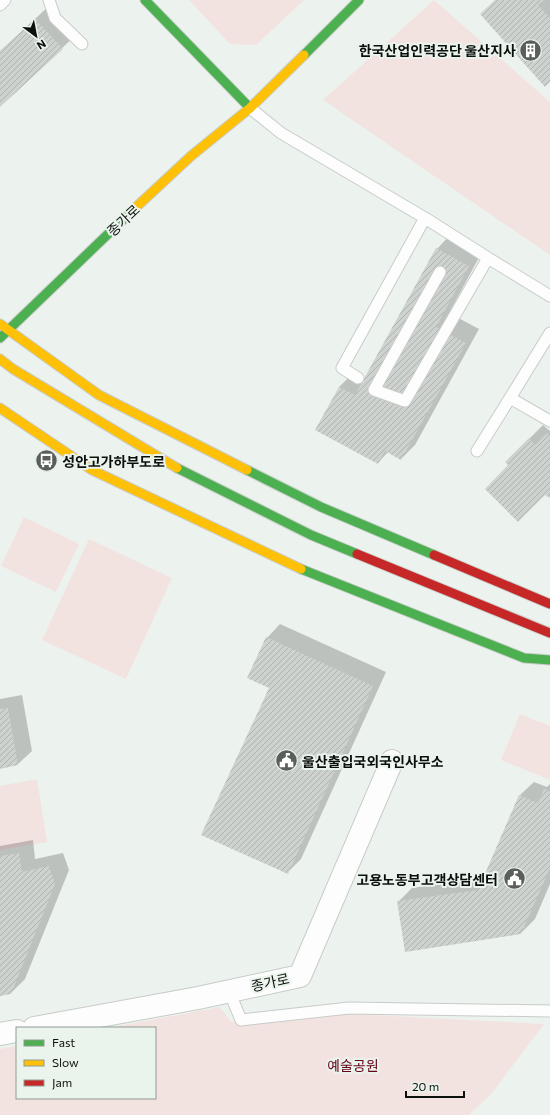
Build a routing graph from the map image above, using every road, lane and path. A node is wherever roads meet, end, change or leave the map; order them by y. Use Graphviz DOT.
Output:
graph roads {
  1 [pos="5,0"];
  2 [pos="50,0"];
  3 [pos="145,0"];
  4 [pos="359,0"];
  5 [pos="0,5"];
  6 [pos="82,44"];
  7 [pos="250,108"];
  8 [pos="425,218"];
  9 [pos="488,258"];
  10 [pos="440,272"];
  11 [pos="550,296"];
  12 [pos="4,327"];
  13 [pos="550,333"];
  14 [pos="0,338"];
  15 [pos="0,359"];
  16 [pos="358,378"];
  17 [pos="510,398"];
  18 [pos="0,408"];
  19 [pos="550,421"];
  20 [pos="477,451"];
  21 [pos="550,604"];
  22 [pos="549,632"];
  23 [pos="550,660"];
  24 [pos="392,761"];
  25 [pos="229,991"];
  26 [pos="550,1011"];
  27 [pos="39,1027"];
  28 [pos="16,1031"];
  29 [pos="0,1034"];
  1 -- 5 [label="lane"];
  2 -- 6 [label="lane"];
  3 -- 7 [label="street"];
  4 -- 7 [label="street, 종가로"];
  7 -- 8 [label="lane"];
  7 -- 12 [label="street, 종가로"];
  8 -- 9 [label="lane"];
  8 -- 16 [label="lane"];
  9 -- 10 [label="lane"];
  9 -- 11 [label="lane"];
  12 -- 14 [label="street, 종가로"];
  12 -- 21 [label="street"];
  13 -- 17 [label="lane"];
  15 -- 22 [label="street"];
  17 -- 19 [label="lane"];
  17 -- 20 [label="lane"];
  18 -- 23 [label="street"];
  24 -- 25 [label="street, 종가로"];
  25 -- 26 [label="lane"];
  25 -- 27 [label="street, 종가로"];
  28 -- 29 [label="street"];
}
